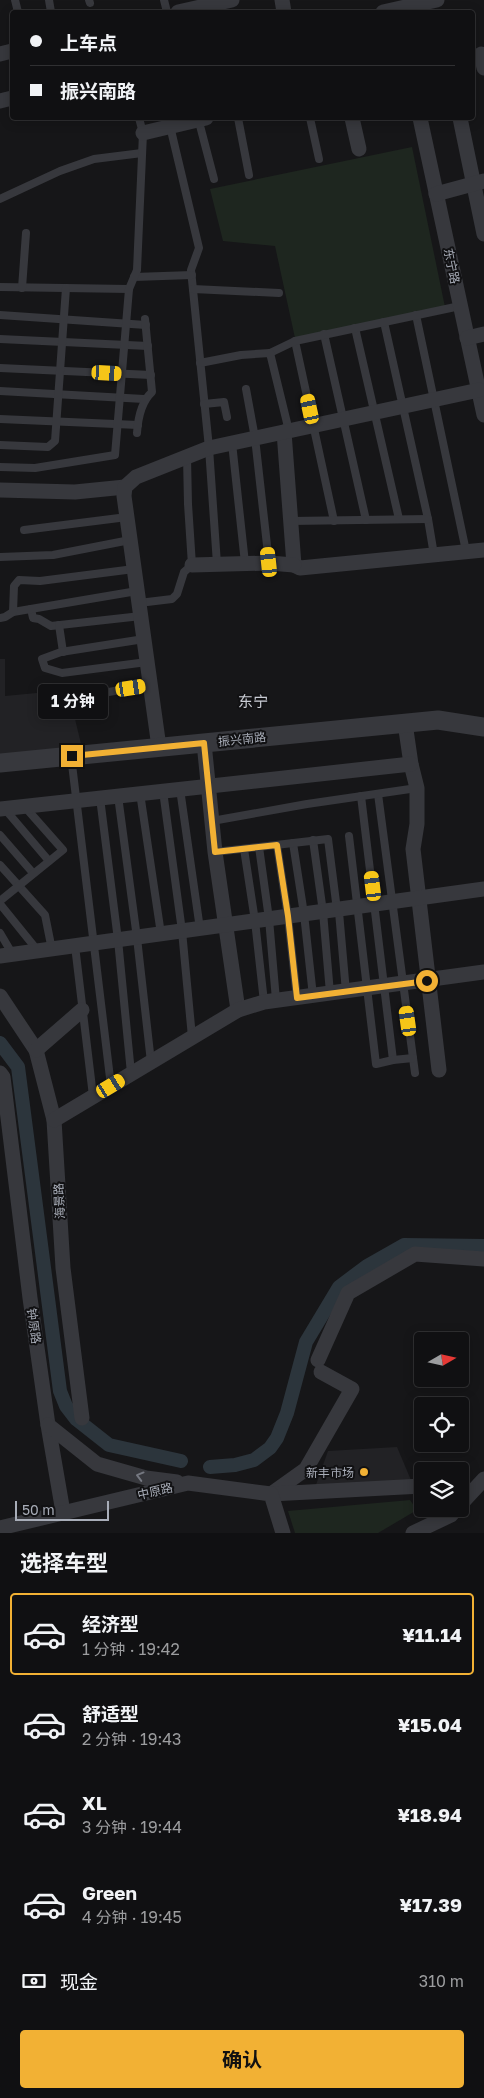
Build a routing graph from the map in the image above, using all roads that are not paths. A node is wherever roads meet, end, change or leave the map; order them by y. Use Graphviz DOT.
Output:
graph roads {
  1 [pos="232,0"];
  2 [pos="437,0"];
  3 [pos="205,3"];
  4 [pos="392,9"];
  5 [pos="184,10"];
  6 [pos="140,120"];
  7 [pos="193,120"];
  8 [pos="201,120"];
  9 [pos="238,120"];
  10 [pos="310,120"];
  11 [pos="352,120"];
  12 [pos="420,120"];
  13 [pos="461,120"];
  14 [pos="170,126"];
  15 [pos="143,133"];
  16 [pos="358,149"];
  17 [pos="142,153"];
  18 [pos="319,159"];
  19 [pos="249,175"];
  20 [pos="214,180"];
  21 [pos="479,183"];
  22 [pos="436,194"];
  23 [pos="0,199"];
  24 [pos="26,233"];
  25 [pos="484,234"];
  26 [pos="192,275"];
  27 [pos="134,277"];
  28 [pos="0,287"];
  29 [pos="22,288"];
  30 [pos="66,288"];
  31 [pos="193,289"];
  32 [pos="129,290"];
  33 [pos="279,293"];
  34 [pos="460,306"];
  35 [pos="0,315"];
  36 [pos="416,315"];
  37 [pos="64,320"];
  38 [pos="384,322"];
  39 [pos="126,323"];
  40 [pos="355,328"];
  41 [pos="324,334"];
  42 [pos="484,334"];
  43 [pos="467,338"];
  44 [pos="0,339"];
  45 [pos="295,340"];
  46 [pos="63,342"];
  47 [pos="124,345"];
  48 [pos="148,346"];
  49 [pos="270,353"];
  50 [pos="200,363"];
  51 [pos="0,368"];
  52 [pos="61,371"];
  53 [pos="122,374"];
  54 [pos="150,375"];
  55 [pos="246,389"];
  56 [pos="478,390"];
  57 [pos="0,392"];
  58 [pos="59,395"];
  59 [pos="120,398"];
  60 [pos="144,399"];
  61 [pos="434,400"];
  62 [pos="204,404"];
  63 [pos="403,406"];
  64 [pos="374,412"];
  65 [pos="484,415"];
  66 [pos="228,417"];
  67 [pos="0,419"];
  68 [pos="343,419"];
  69 [pos="57,421"];
  70 [pos="118,424"];
  71 [pos="313,426"];
  72 [pos="287,431"];
  73 [pos="255,438"];
  74 [pos="232,443"];
  75 [pos="0,445"];
  76 [pos="209,448"];
  77 [pos="187,457"];
  78 [pos="0,466"];
  79 [pos="126,487"];
  80 [pos="0,490"];
  81 [pos="127,517"];
  82 [pos="399,519"];
  83 [pos="428,519"];
  84 [pos="366,520"];
  85 [pos="291,521"];
  86 [pos="334,521"];
  87 [pos="24,530"];
  88 [pos="130,540"];
  89 [pos="484,550"];
  90 [pos="466,551"];
  91 [pos="434,555"];
  92 [pos="0,557"];
  93 [pos="269,562"];
  94 [pos="245,563"];
  95 [pos="217,564"];
  96 [pos="192,565"];
  97 [pos="294,565"];
  98 [pos="134,569"];
  99 [pos="139,603"];
  100 [pos="31,609"];
  101 [pos="13,612"];
  102 [pos="0,618"];
  103 [pos="59,626"];
  104 [pos="144,639"];
  105 [pos="63,652"];
  106 [pos="147,662"];
  107 [pos="150,686"];
  108 [pos="73,698"];
  109 [pos="405,723"];
  110 [pos="484,727"];
  111 [pos="204,743"];
  112 [pos="159,747"];
  113 [pos="72,756"];
  114 [pos="0,763"];
  115 [pos="411,764"];
  116 [pos="209,786"];
  117 [pos="417,788"];
  118 [pos="180,789"];
  119 [pos="163,791"];
  120 [pos="140,794"];
  121 [pos="378,794"];
  122 [pos="118,796"];
  123 [pos="362,796"];
  124 [pos="100,798"];
  125 [pos="76,800"];
  126 [pos="24,806"];
  127 [pos="2,808"];
  128 [pos="212,821"];
  129 [pos="0,835"];
  130 [pos="349,836"];
  131 [pos="313,840"];
  132 [pos="293,843"];
  133 [pos="277,845"];
  134 [pos="259,847"];
  135 [pos="244,849"];
  136 [pos="215,852"];
  137 [pos="49,861"];
  138 [pos="0,865"];
  139 [pos="33,873"];
  140 [pos="18,886"];
  141 [pos="484,889"];
  142 [pos="419,898"];
  143 [pos="0,902"];
  144 [pos="393,902"];
  145 [pos="375,904"];
  146 [pos="357,907"];
  147 [pos="330,911"];
  148 [pos="304,914"];
  149 [pos="288,916"];
  150 [pos="262,920"];
  151 [pos="225,925"];
  152 [pos="200,929"];
  153 [pos="182,932"];
  154 [pos="0,933"];
  155 [pos="160,934"];
  156 [pos="137,938"];
  157 [pos="118,940"];
  158 [pos="95,944"];
  159 [pos="75,946"];
  160 [pos="45,951"];
  161 [pos="6,956"];
  162 [pos="484,972"];
  163 [pos="427,981"];
  164 [pos="403,984"];
  165 [pos="385,987"];
  166 [pos="366,989"];
  167 [pos="346,992"];
  168 [pos="330,994"];
  169 [pos="313,996"];
  170 [pos="297,998"];
  171 [pos="270,1001"];
  172 [pos="3,1005"];
  173 [pos="82,1010"];
  174 [pos="238,1010"];
  175 [pos="192,1037"];
  176 [pos="36,1050"];
  177 [pos="413,1058"];
  178 [pos="393,1060"];
  179 [pos="150,1062"];
  180 [pos="439,1070"];
  181 [pos="0,1073"];
  182 [pos="415,1073"];
  183 [pos="131,1074"];
  184 [pos="111,1086"];
  185 [pos="93,1096"];
  186 [pos="54,1120"];
  187 [pos="484,1259"];
  188 [pos="82,1418"];
  189 [pos="48,1425"];
  190 [pos="481,1481"];
  191 [pos="188,1483"];
  192 [pos="414,1486"];
  193 [pos="272,1494"];
  194 [pos="469,1495"];
  195 [pos="63,1512"];
  196 [pos="448,1517"];
  197 [pos="0,1528"];
  198 [pos="283,1533"];
  199 [pos="413,1533"];
  1 -- 3 [label="street"];
  2 -- 4 [label="street"];
  3 -- 5 [label="street"];
  6 -- 15 [label="lane"];
  7 -- 14 [label="street"];
  8 -- 20 [label="lane"];
  9 -- 19 [label="lane"];
  10 -- 18 [label="lane"];
  11 -- 16 [label="street"];
  12 -- 22 [label="street, 东宁路"];
  13 -- 21 [label="street"];
  14 -- 15 [label="street"];
  14 -- 26 [label="lane"];
  15 -- 17 [label="lane"];
  17 -- 23 [label="lane"];
  17 -- 27 [label="lane"];
  21 -- 22 [label="street"];
  21 -- 25 [label="street"];
  22 -- 34 [label="street, 东宁路"];
  24 -- 29 [label="lane"];
  26 -- 27 [label="lane"];
  26 -- 31 [label="lane"];
  27 -- 32 [label="lane"];
  28 -- 29 [label="lane"];
  29 -- 30 [label="lane"];
  30 -- 32 [label="lane"];
  30 -- 37 [label="lane"];
  31 -- 33 [label="lane"];
  31 -- 50 [label="lane"];
  32 -- 39 [label="lane"];
  34 -- 36 [label="lane"];
  34 -- 43 [label="street, 东宁路"];
  35 -- 37 [label="lane"];
  36 -- 38 [label="lane"];
  36 -- 61 [label="lane"];
  37 -- 39 [label="lane"];
  37 -- 46 [label="lane"];
  38 -- 40 [label="lane"];
  38 -- 63 [label="lane"];
  39 -- 47 [label="lane"];
  39 -- 48 [label="lane"];
  40 -- 41 [label="lane"];
  40 -- 64 [label="lane"];
  41 -- 45 [label="lane"];
  41 -- 68 [label="lane"];
  42 -- 43 [label="street"];
  43 -- 56 [label="street, 东宁路"];
  44 -- 46 [label="lane"];
  45 -- 49 [label="lane"];
  45 -- 71 [label="lane"];
  46 -- 47 [label="lane"];
  46 -- 52 [label="lane"];
  47 -- 48 [label="lane"];
  47 -- 53 [label="lane"];
  48 -- 54 [label="lane"];
  49 -- 50 [label="lane"];
  49 -- 72 [label="lane"];
  50 -- 62 [label="lane"];
  51 -- 52 [label="lane"];
  52 -- 53 [label="lane"];
  52 -- 58 [label="lane"];
  53 -- 54 [label="lane"];
  53 -- 59 [label="lane"];
  54 -- 60 [label="lane"];
  55 -- 73 [label="lane"];
  56 -- 61 [label="street"];
  56 -- 65 [label="street, 东宁路"];
  57 -- 58 [label="lane"];
  58 -- 59 [label="lane"];
  58 -- 69 [label="lane"];
  59 -- 60 [label="lane"];
  59 -- 70 [label="lane"];
  60 -- 70 [label="lane"];
  61 -- 63 [label="street"];
  61 -- 90 [label="lane"];
  62 -- 66 [label="lane"];
  62 -- 76 [label="lane"];
  63 -- 64 [label="street"];
  63 -- 83 [label="lane"];
  64 -- 68 [label="street"];
  64 -- 82 [label="lane"];
  67 -- 69 [label="lane"];
  68 -- 71 [label="street"];
  68 -- 84 [label="lane"];
  69 -- 70 [label="lane"];
  69 -- 75 [label="lane"];
  70 -- 78 [label="lane"];
  71 -- 72 [label="street"];
  71 -- 86 [label="lane"];
  72 -- 73 [label="street"];
  72 -- 85 [label="street"];
  73 -- 74 [label="street"];
  73 -- 93 [label="lane"];
  74 -- 76 [label="street"];
  74 -- 94 [label="lane"];
  76 -- 77 [label="street"];
  76 -- 95 [label="lane"];
  77 -- 79 [label="street"];
  77 -- 96 [label="lane"];
  79 -- 80 [label="street"];
  79 -- 81 [label="street"];
  81 -- 87 [label="lane"];
  81 -- 88 [label="street"];
  82 -- 83 [label="lane"];
  82 -- 84 [label="lane"];
  83 -- 91 [label="lane"];
  84 -- 86 [label="lane"];
  85 -- 86 [label="lane"];
  85 -- 97 [label="street"];
  88 -- 92 [label="lane"];
  88 -- 98 [label="street"];
  89 -- 90 [label="street"];
  90 -- 91 [label="street"];
  91 -- 97 [label="street"];
  93 -- 94 [label="street"];
  93 -- 97 [label="street"];
  94 -- 95 [label="street"];
  95 -- 96 [label="street"];
  96 -- 99 [label="lane"];
  98 -- 99 [label="street"];
  98 -- 101 [label="lane"];
  99 -- 100 [label="lane"];
  99 -- 103 [label="lane"];
  99 -- 104 [label="street"];
  100 -- 101 [label="lane"];
  100 -- 103 [label="lane"];
  101 -- 102 [label="lane"];
  103 -- 105 [label="lane"];
  104 -- 105 [label="lane"];
  104 -- 106 [label="street"];
  105 -- 106 [label="lane"];
  106 -- 107 [label="street"];
  107 -- 108 [label="lane"];
  107 -- 112 [label="street"];
  109 -- 110 [label="street, 振兴南路"];
  109 -- 111 [label="street, 振兴南路"];
  109 -- 115 [label="street"];
  111 -- 112 [label="street, 振兴南路"];
  111 -- 116 [label="street"];
  112 -- 113 [label="street, 振兴南路"];
  113 -- 114 [label="street, 振兴南路"];
  113 -- 125 [label="lane"];
  115 -- 116 [label="street"];
  115 -- 117 [label="street"];
  116 -- 118 [label="street"];
  116 -- 128 [label="street"];
  117 -- 121 [label="lane"];
  117 -- 142 [label="street"];
  118 -- 119 [label="street"];
  118 -- 152 [label="lane"];
  119 -- 120 [label="street"];
  119 -- 153 [label="lane"];
  120 -- 122 [label="street"];
  120 -- 155 [label="lane"];
  121 -- 123 [label="lane"];
  121 -- 144 [label="lane"];
  122 -- 124 [label="street"];
  122 -- 156 [label="lane"];
  123 -- 128 [label="lane"];
  123 -- 145 [label="lane"];
  124 -- 125 [label="street"];
  124 -- 157 [label="lane"];
  125 -- 126 [label="street"];
  125 -- 158 [label="lane"];
  126 -- 127 [label="street"];
  126 -- 137 [label="lane"];
  127 -- 137 [label="lane"];
  128 -- 136 [label="street"];
  129 -- 139 [label="lane"];
  130 -- 146 [label="lane"];
  131 -- 132 [label="lane"];
  131 -- 147 [label="lane"];
  131 -- 147 [label="lane"];
  132 -- 133 [label="lane"];
  132 -- 148 [label="lane"];
  133 -- 134 [label="lane"];
  133 -- 149 [label="lane"];
  134 -- 135 [label="lane"];
  134 -- 150 [label="lane"];
  135 -- 136 [label="lane"];
  135 -- 150 [label="lane"];
  136 -- 151 [label="street"];
  137 -- 139 [label="lane"];
  138 -- 140 [label="lane"];
  139 -- 140 [label="lane"];
  140 -- 143 [label="lane"];
  140 -- 160 [label="lane"];
  141 -- 142 [label="street"];
  142 -- 144 [label="street"];
  142 -- 163 [label="street"];
  143 -- 160 [label="lane"];
  144 -- 145 [label="street"];
  144 -- 164 [label="lane"];
  145 -- 146 [label="street"];
  145 -- 165 [label="lane"];
  146 -- 147 [label="street"];
  146 -- 166 [label="lane"];
  147 -- 148 [label="street"];
  147 -- 167 [label="lane"];
  147 -- 168 [label="lane"];
  148 -- 149 [label="street"];
  148 -- 169 [label="lane"];
  149 -- 150 [label="street"];
  149 -- 170 [label="lane"];
  150 -- 151 [label="street"];
  150 -- 171 [label="lane"];
  150 -- 171 [label="lane"];
  151 -- 152 [label="street"];
  151 -- 174 [label="street"];
  152 -- 153 [label="street"];
  153 -- 155 [label="street"];
  153 -- 175 [label="lane"];
  154 -- 161 [label="lane"];
  155 -- 156 [label="street"];
  156 -- 157 [label="street"];
  156 -- 179 [label="lane"];
  157 -- 158 [label="street"];
  157 -- 183 [label="lane"];
  158 -- 159 [label="street"];
  158 -- 184 [label="lane"];
  159 -- 160 [label="street"];
  159 -- 173 [label="lane"];
  160 -- 161 [label="street"];
  162 -- 163 [label="street"];
  163 -- 164 [label="street"];
  163 -- 180 [label="street"];
  164 -- 165 [label="street"];
  164 -- 177 [label="lane"];
  165 -- 166 [label="street"];
  165 -- 178 [label="lane"];
  166 -- 167 [label="street"];
  166 -- 178 [label="lane"];
  167 -- 168 [label="street"];
  168 -- 169 [label="street"];
  169 -- 170 [label="street"];
  170 -- 171 [label="street"];
  171 -- 174 [label="street"];
  172 -- 176 [label="street, 海景路"];
  173 -- 176 [label="street"];
  173 -- 185 [label="lane"];
  174 -- 175 [label="street"];
  175 -- 179 [label="street"];
  176 -- 186 [label="street, 海景路"];
  177 -- 178 [label="lane"];
  177 -- 182 [label="lane"];
  179 -- 183 [label="street"];
  181 -- 189 [label="street, 钟原路"];
  183 -- 184 [label="street"];
  184 -- 185 [label="street"];
  185 -- 186 [label="street"];
  186 -- 188 [label="street, 海景路"];
  187 -- 193 [label="street"];
  191 -- 189 [label="street, one-way"];
  189 -- 195 [label="street, 钟原路"];
  190 -- 194 [label="street"];
  191 -- 193 [label="street, 中原路"];
  191 -- 195 [label="street, 中原路"];
  192 -- 193 [label="street, 中原路"];
  193 -- 198 [label="street"];
  195 -- 197 [label="street, 中原路"];
  196 -- 199 [label="street"];
}
